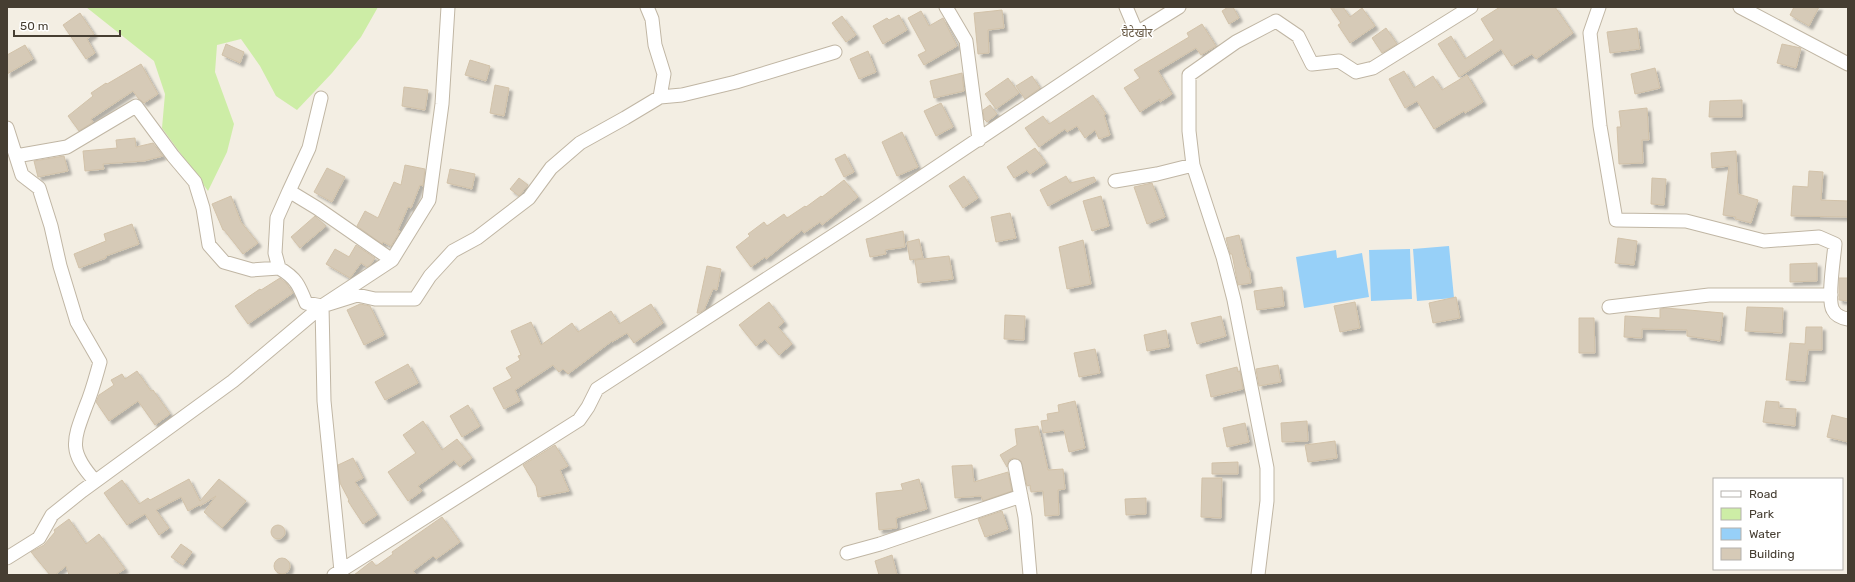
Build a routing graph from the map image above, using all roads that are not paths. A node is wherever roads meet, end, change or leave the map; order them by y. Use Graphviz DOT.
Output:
graph roads {
  1 [pos="448,7"];
  2 [pos="647,7"];
  3 [pos="946,7"];
  4 [pos="1126,7"];
  5 [pos="1179,7"];
  6 [pos="1471,7"];
  7 [pos="1599,7"];
  8 [pos="1740,7"];
  9 [pos="1137,33"];
  10 [pos="835,52"];
  11 [pos="1848,64"];
  12 [pos="660,97"];
  13 [pos="321,98"];
  14 [pos="7,128"];
  15 [pos="979,140"];
  16 [pos="16,156"];
  17 [pos="1193,165"];
  18 [pos="1115,181"];
  19 [pos="289,191"];
  20 [pos="392,260"];
  21 [pos="279,268"];
  22 [pos="1831,295"];
  23 [pos="322,306"];
  24 [pos="1609,307"];
  25 [pos="1848,319"];
  26 [pos="1015,466"];
  27 [pos="95,481"];
  28 [pos="1021,496"];
  29 [pos="847,553"];
  30 [pos="7,558"];
  31 [pos="337,573"];
  32 [pos="1030,575"];
  33 [pos="1258,575"];
  1 -- 20 [label="street"];
  2 -- 12 [label="street"];
  3 -- 15 [label="street"];
  4 -- 9 [label="street"];
  5 -- 9 [label="street"];
  6 -- 17 [label="street"];
  7 -- 22 [label="street"];
  8 -- 11 [label="street"];
  9 -- 15 [label="street"];
  10 -- 12 [label="street"];
  12 -- 23 [label="street"];
  13 -- 19 [label="street"];
  14 -- 16 [label="street"];
  15 -- 31 [label="street"];
  16 -- 21 [label="street"];
  16 -- 27 [label="street"];
  17 -- 18 [label="street"];
  17 -- 33 [label="street"];
  19 -- 20 [label="street"];
  19 -- 21 [label="street"];
  20 -- 23 [label="street"];
  21 -- 23 [label="street"];
  22 -- 24 [label="street"];
  22 -- 25 [label="street"];
  23 -- 27 [label="street"];
  23 -- 31 [label="street"];
  26 -- 28 [label="street"];
  27 -- 30 [label="street"];
  28 -- 29 [label="street"];
  28 -- 32 [label="street"];
}
